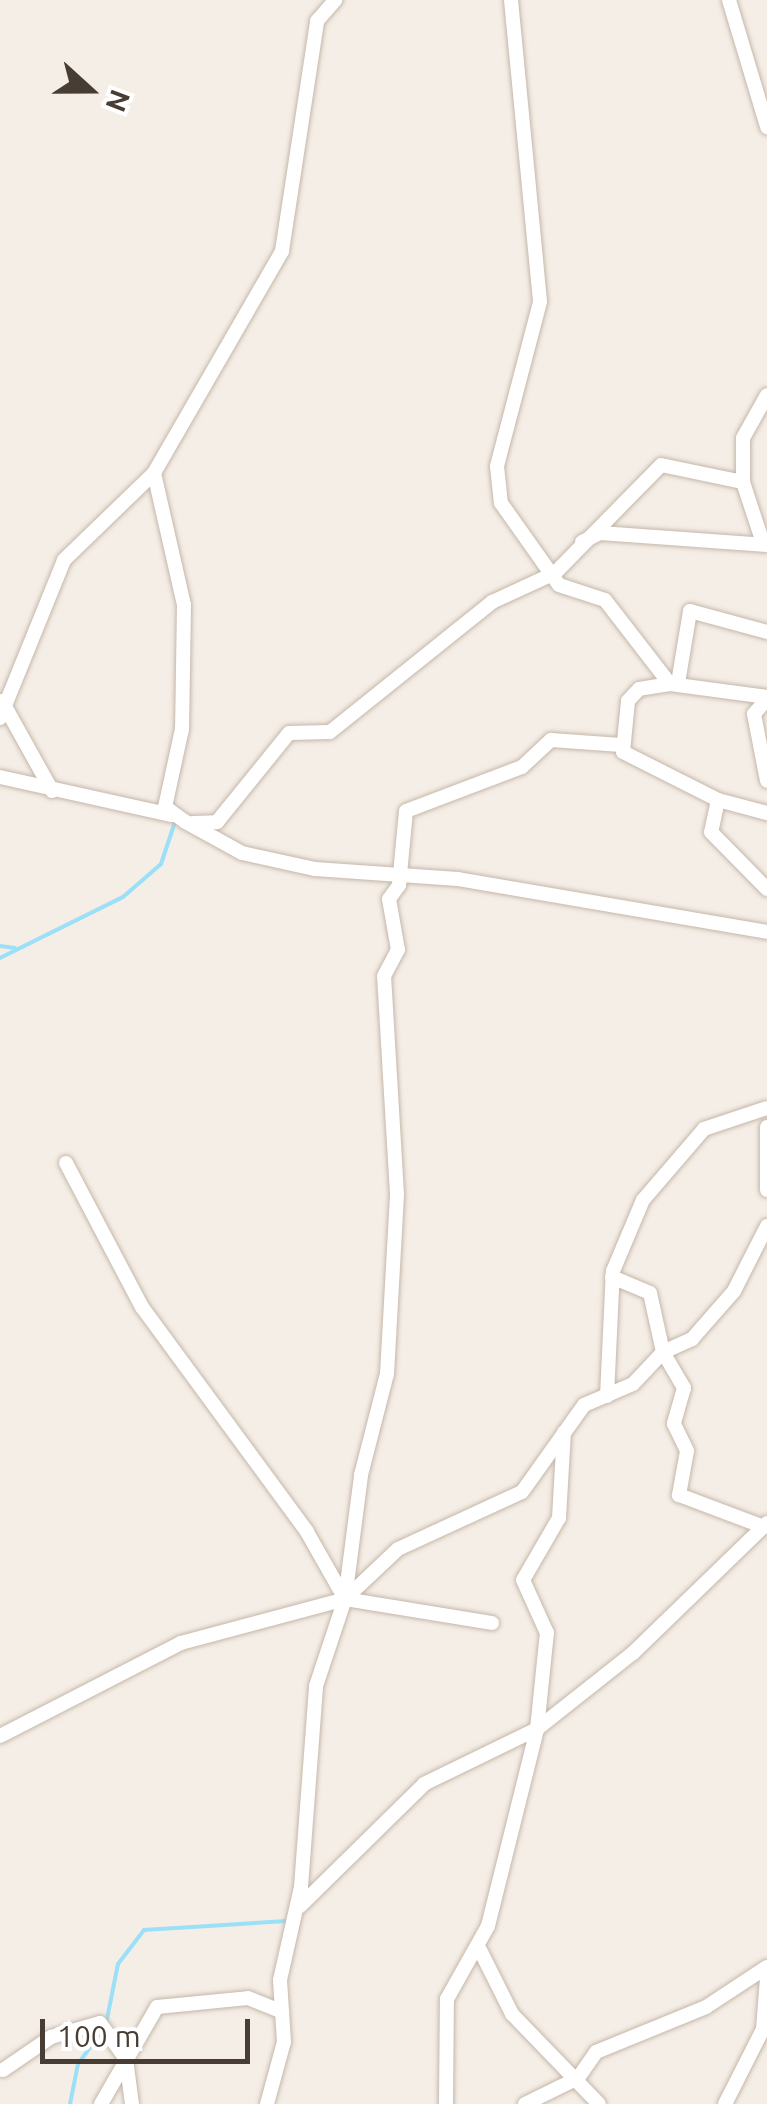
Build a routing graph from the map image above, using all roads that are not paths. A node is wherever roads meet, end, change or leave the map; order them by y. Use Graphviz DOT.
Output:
graph roads {
  1 [pos="335,0"];
  2 [pos="511,0"];
  3 [pos="728,0"];
  4 [pos="767,126"];
  5 [pos="767,395"];
  6 [pos="154,473"];
  7 [pos="743,482"];
  8 [pos="765,544"];
  9 [pos="574,546"];
  10 [pos="555,573"];
  11 [pos="767,632"];
  12 [pos="674,683"];
  13 [pos="767,698"];
  14 [pos="1,707"];
  15 [pos="621,745"];
  16 [pos="0,777"];
  17 [pos="767,781"];
  18 [pos="52,792"];
  19 [pos="718,800"];
  20 [pos="766,810"];
  21 [pos="183,820"];
  22 [pos="399,878"];
  23 [pos="767,888"];
  24 [pos="767,932"];
  25 [pos="767,1108"];
  26 [pos="767,1127"];
  27 [pos="66,1163"];
  28 [pos="767,1190"];
  29 [pos="767,1226"];
  30 [pos="612,1277"];
  31 [pos="664,1352"];
  32 [pos="607,1396"];
  33 [pos="564,1431"];
  34 [pos="765,1524"];
  35 [pos="345,1599"];
  36 [pos="492,1624"];
  37 [pos="537,1729"];
  38 [pos="0,1736"];
  39 [pos="297,1911"];
  40 [pos="479,1946"];
  41 [pos="767,1967"];
  42 [pos="767,1978"];
  43 [pos="282,2012"];
  44 [pos="126,2058"];
  45 [pos="2,2070"];
  46 [pos="578,2078"];
  47 [pos="101,2104"];
  48 [pos="132,2104"];
  49 [pos="266,2104"];
  50 [pos="446,2104"];
  51 [pos="525,2104"];
  52 [pos="599,2104"];
  53 [pos="725,2104"];
  1 -- 6 [label="street"];
  2 -- 10 [label="street"];
  3 -- 4 [label="street"];
  5 -- 7 [label="street"];
  6 -- 14 [label="street"];
  6 -- 21 [label="street"];
  7 -- 8 [label="street"];
  7 -- 9 [label="street"];
  8 -- 9 [label="street"];
  9 -- 10 [label="street"];
  10 -- 12 [label="street"];
  10 -- 21 [label="street"];
  11 -- 12 [label="street"];
  12 -- 13 [label="street"];
  12 -- 15 [label="street"];
  13 -- 17 [label="street"];
  14 -- 18 [label="street"];
  15 -- 19 [label="street"];
  15 -- 22 [label="street"];
  16 -- 18 [label="street"];
  18 -- 21 [label="street"];
  19 -- 20 [label="street"];
  19 -- 23 [label="street"];
  21 -- 22 [label="street"];
  22 -- 24 [label="street"];
  22 -- 35 [label="street"];
  25 -- 30 [label="street"];
  26 -- 28 [label="street"];
  27 -- 35 [label="street"];
  29 -- 31 [label="street"];
  30 -- 31 [label="street"];
  30 -- 32 [label="street"];
  31 -- 32 [label="street"];
  31 -- 34 [label="street"];
  32 -- 33 [label="street"];
  33 -- 35 [label="street"];
  33 -- 37 [label="street"];
  34 -- 37 [label="street"];
  35 -- 36 [label="street"];
  35 -- 38 [label="street"];
  35 -- 39 [label="street"];
  37 -- 39 [label="street"];
  37 -- 40 [label="street"];
  39 -- 43 [label="street"];
  40 -- 46 [label="street"];
  40 -- 50 [label="street"];
  41 -- 46 [label="street"];
  42 -- 53 [label="street"];
  43 -- 44 [label="street"];
  43 -- 49 [label="street"];
  44 -- 45 [label="street"];
  44 -- 47 [label="street"];
  44 -- 48 [label="street"];
  46 -- 51 [label="street"];
  46 -- 52 [label="street"];
}
